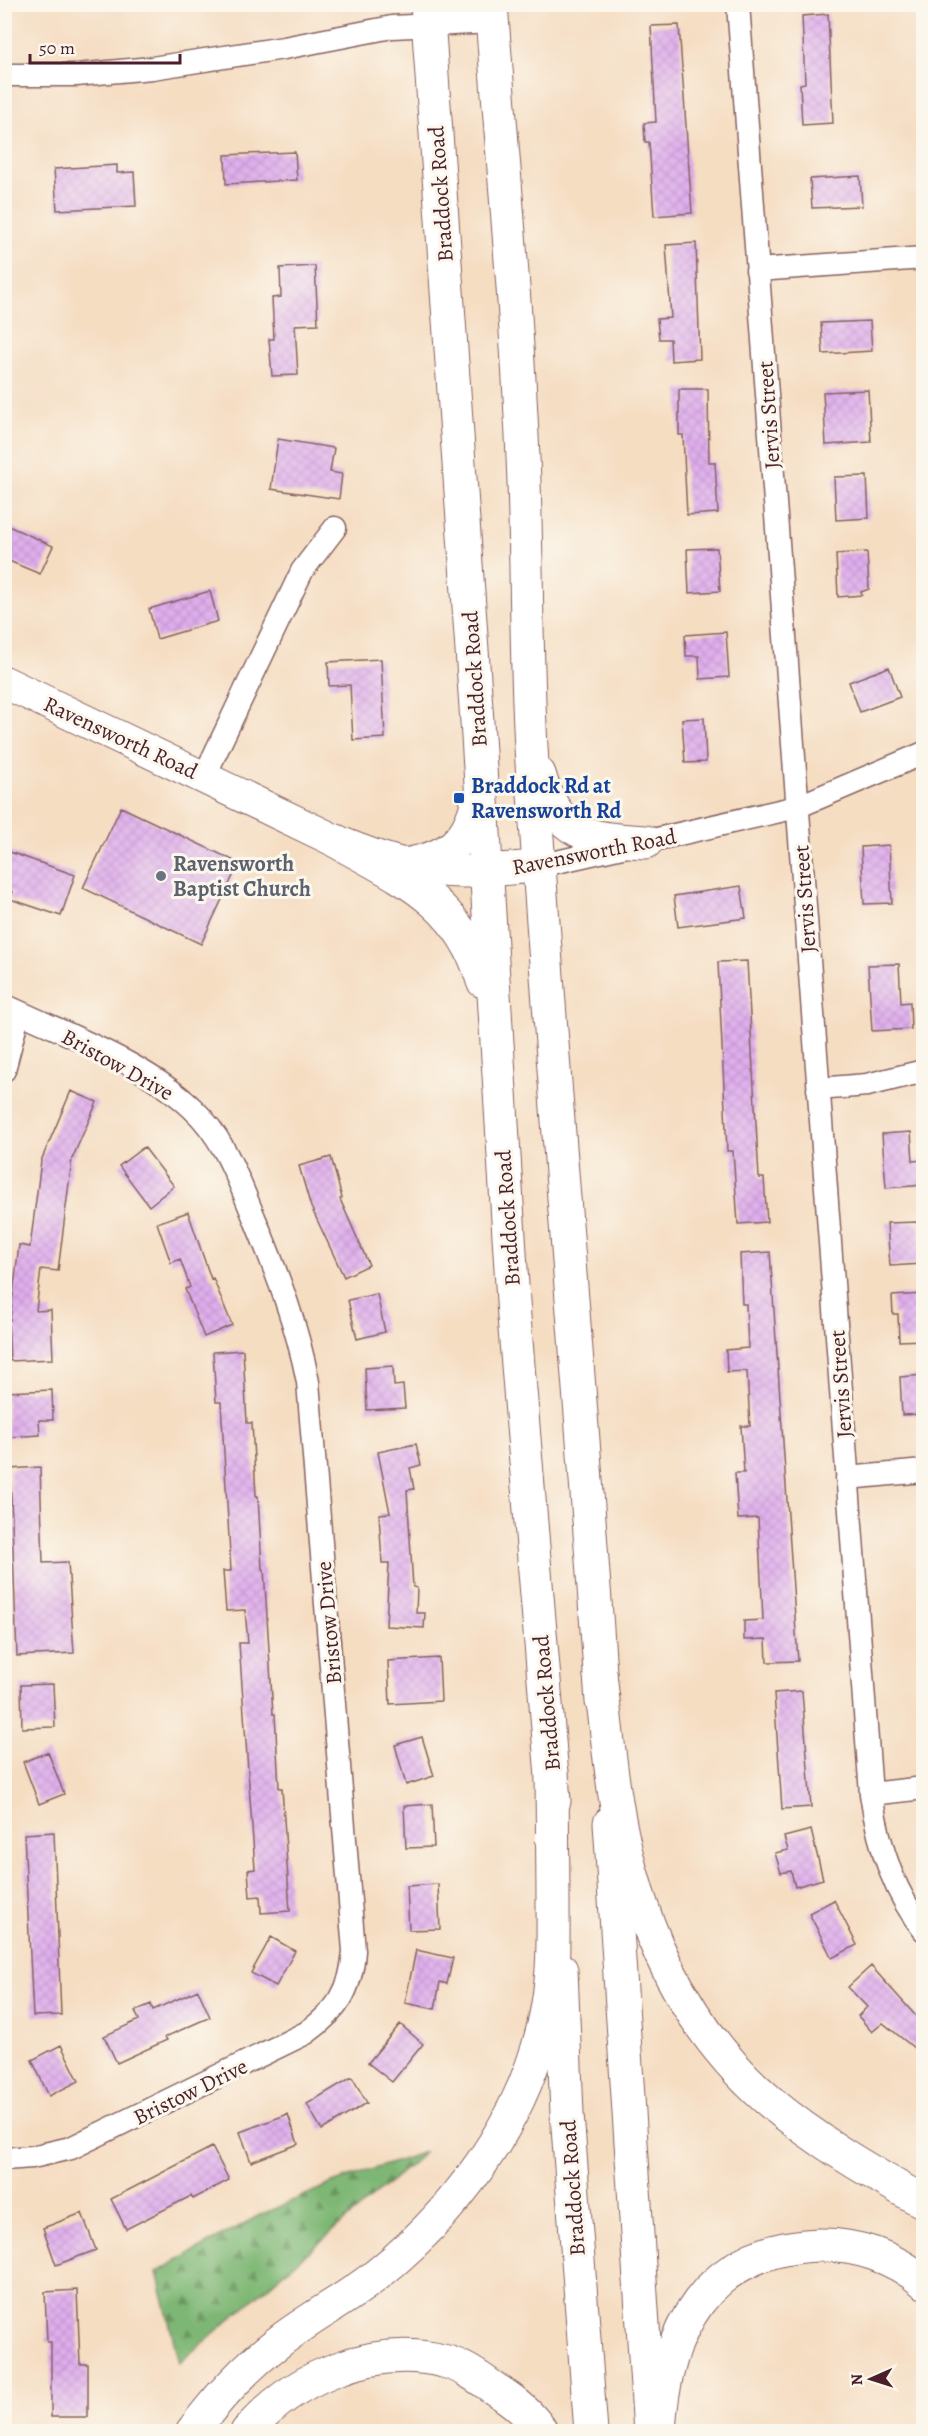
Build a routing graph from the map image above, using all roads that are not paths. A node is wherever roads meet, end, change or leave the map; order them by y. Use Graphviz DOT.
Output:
graph roads {
  1 [pos="738,4"];
  2 [pos="492,13"];
  3 [pos="428,14"];
  4 [pos="4,75"];
  5 [pos="924,258"];
  6 [pos="757,270"];
  7 [pos="335,528"];
  8 [pos="4,682"];
  9 [pos="531,749"];
  10 [pos="924,753"];
  11 [pos="204,777"];
  12 [pos="481,787"];
  13 [pos="797,807"];
  14 [pos="336,841"];
  15 [pos="646,842"];
  16 [pos="404,865"];
  17 [pos="539,866"];
  18 [pos="486,871"];
  19 [pos="12,1008"];
  20 [pos="4,1070"];
  21 [pos="924,1071"];
  22 [pos="498,1073"];
  23 [pos="818,1089"];
  24 [pos="924,1471"];
  25 [pos="847,1478"];
  26 [pos="600,1675"];
  27 [pos="552,1772"];
  28 [pos="924,1788"];
  29 [pos="871,1794"];
  30 [pos="924,1930"];
  31 [pos="4,2159"];
  32 [pos="924,2202"];
  33 [pos="924,2282"];
  34 [pos="192,2432"];
  35 [pos="247,2432"];
  36 [pos="542,2432"];
  37 [pos="591,2432"];
  38 [pos="650,2432"];
  39 [pos="659,2432"];
  1 -- 6 [label="street, Jervis Street"];
  2 -- 3 [label="street"];
  2 -- 9 [label="main road"];
  3 -- 4 [label="street"];
  3 -- 12 [label="main road, Braddock Road"];
  5 -- 6 [label="street"];
  6 -- 13 [label="street, Jervis Street"];
  7 -- 11 [label="street"];
  8 -- 11 [label="main road, Ravensworth Road"];
  9 -- 15 [label="main road"];
  9 -- 17 [label="main road"];
  10 -- 13 [label="street, Ravensworth Road"];
  11 -- 14 [label="main road, Ravensworth Road"];
  12 -- 16 [label="main road"];
  12 -- 18 [label="main road, Braddock Road"];
  13 -- 15 [label="street, Ravensworth Road"];
  13 -- 23 [label="street, Jervis Street"];
  14 -- 16 [label="main road, Ravensworth Road"];
  14 -- 22 [label="main road"];
  15 -- 17 [label="street, Ravensworth Road"];
  16 -- 18 [label="main road, Ravensworth Road"];
  17 -- 18 [label="main road, Ravensworth Road"];
  17 -- 26 [label="main road"];
  18 -- 22 [label="main road, Braddock Road"];
  19 -- 20 [label="street"];
  19 -- 31 [label="street, Bristow Drive"];
  21 -- 23 [label="street"];
  22 -- 27 [label="main road, Braddock Road"];
  23 -- 25 [label="street, Jervis Street"];
  24 -- 25 [label="street"];
  25 -- 29 [label="street, Jervis Street"];
  26 -- 32 [label="main road"];
  26 -- 38 [label="main road"];
  27 -- 34 [label="main road"];
  27 -- 37 [label="main road, Braddock Road"];
  28 -- 29 [label="street"];
  29 -- 30 [label="street"];
  33 -- 39 [label="main road"];
  35 -- 36 [label="main road"];
}
